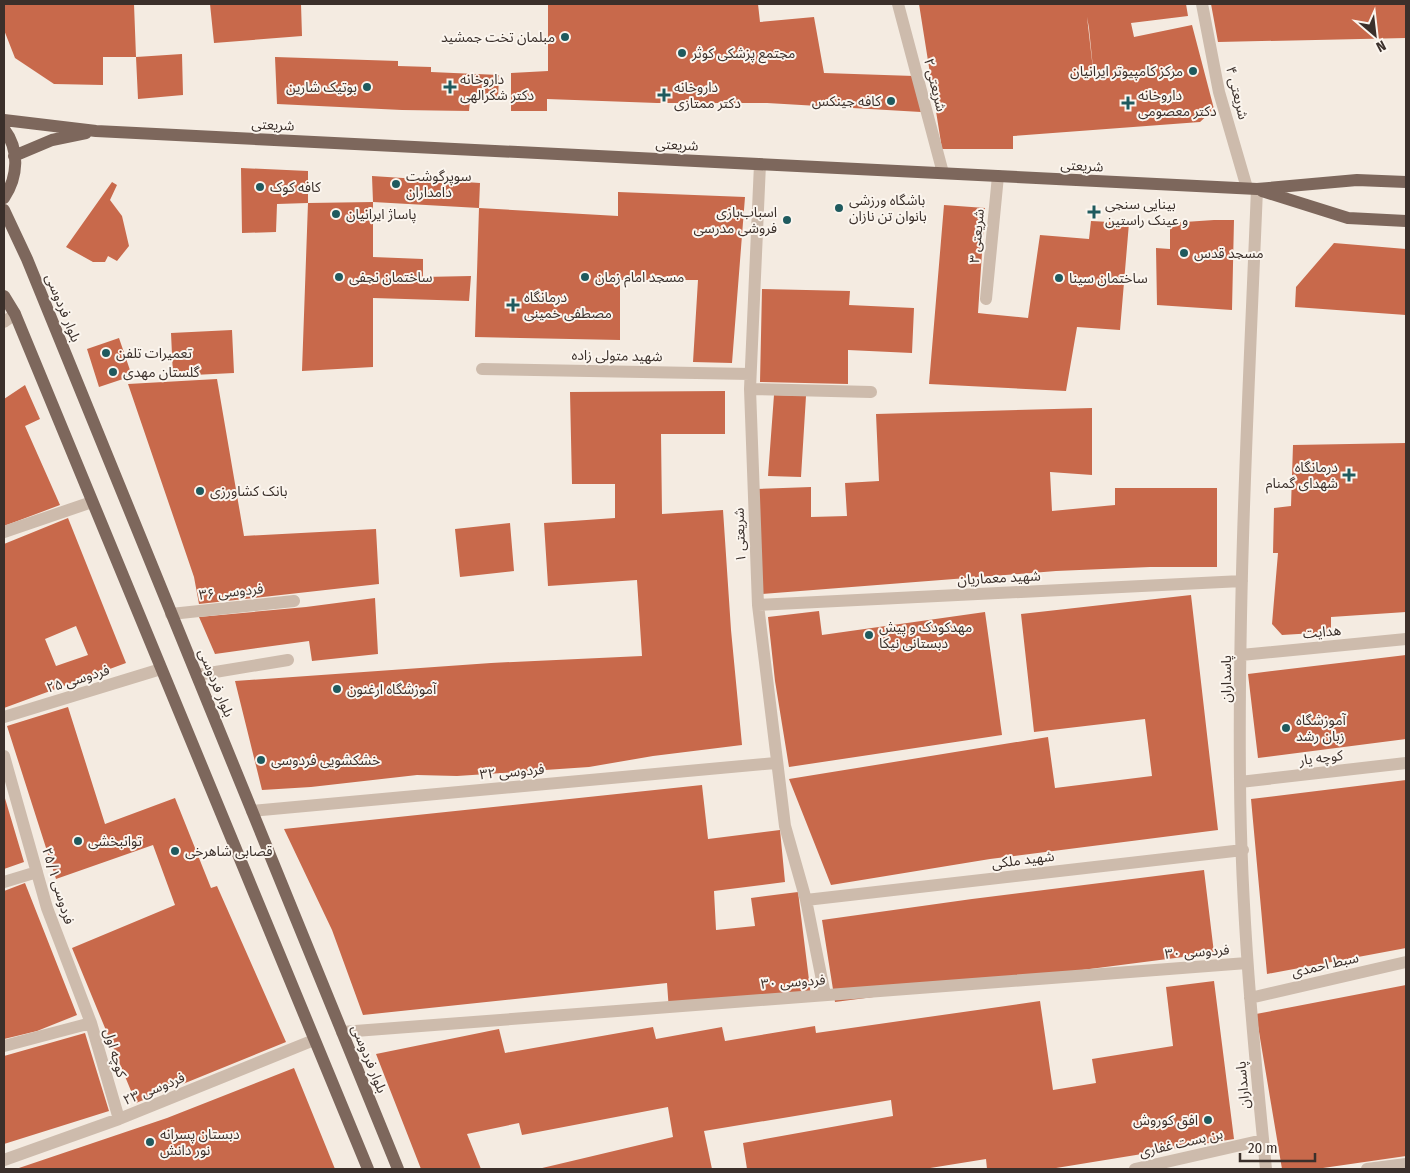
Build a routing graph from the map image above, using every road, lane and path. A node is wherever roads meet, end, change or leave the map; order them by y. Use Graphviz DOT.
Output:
graph roads {
  1 [pos="898,4"];
  2 [pos="1202,4"];
  3 [pos="4,120"];
  4 [pos="4,129"];
  5 [pos="96,131"];
  6 [pos="14,156"];
  7 [pos="760,164"];
  8 [pos="943,173"];
  9 [pos="998,176"];
  10 [pos="1406,182"];
  11 [pos="1252,188"];
  12 [pos="4,198"];
  13 [pos="4,210"];
  14 [pos="1406,221"];
  15 [pos="4,296"];
  16 [pos="986,299"];
  17 [pos="15,314"];
  18 [pos="4,322"];
  19 [pos="482,369"];
  20 [pos="750,374"];
  21 [pos="750,389"];
  22 [pos="871,392"];
  23 [pos="92,502"];
  24 [pos="4,532"];
  25 [pos="1242,581"];
  26 [pos="294,601"];
  27 [pos="758,606"];
  28 [pos="172,614"];
  29 [pos="1406,640"];
  30 [pos="1241,655"];
  31 [pos="288,660"];
  32 [pos="161,669"];
  33 [pos="196,675"];
  34 [pos="4,717"];
  35 [pos="4,756"];
  36 [pos="775,763"];
  37 [pos="1406,763"];
  38 [pos="1240,782"];
  39 [pos="252,811"];
  40 [pos="1243,850"];
  41 [pos="36,872"];
  42 [pos="4,882"];
  43 [pos="806,900"];
  44 [pos="1406,962"];
  45 [pos="1247,963"];
  46 [pos="825,995"];
  47 [pos="1250,998"];
  48 [pos="91,1023"];
  49 [pos="342,1032"];
  50 [pos="314,1040"];
  51 [pos="4,1046"];
  52 [pos="119,1119"];
  53 [pos="1263,1140"];
  54 [pos="4,1160"];
  55 [pos="1406,1164"];
  56 [pos="368,1169"];
  57 [pos="398,1169"];
  58 [pos="1135,1169"];
  59 [pos="1266,1169"];
  60 [pos="1367,1169"];
  1 -- 8 [label="street, شریعتی ۲"];
  2 -- 11 [label="street, شریعتی ۴"];
  3 -- 5 [label="main road, شریعتی"];
  4 -- 6 [label="main road"];
  5 -- 6 [label="main road, شریعتی"];
  5 -- 7 [label="main road, شریعتی"];
  6 -- 12 [label="main road"];
  7 -- 8 [label="main road, شریعتی"];
  7 -- 20 [label="street, شریعتی ۱"];
  8 -- 9 [label="main road, شریعتی"];
  9 -- 11 [label="main road, شریعتی"];
  9 -- 16 [label="street, شریعتی ۳"];
  10 -- 11 [label="main road"];
  11 -- 14 [label="main road"];
  11 -- 25 [label="street, پاسداران"];
  13 -- 28 [label="main road, بلوار فردوسی"];
  15 -- 17 [label="main road"];
  17 -- 18 [label="street"];
  17 -- 23 [label="main road"];
  19 -- 20 [label="street, شهید متولی زاده"];
  20 -- 21 [label="street, شریعتی ۱"];
  21 -- 22 [label="street"];
  21 -- 27 [label="street, شریعتی ۱"];
  23 -- 24 [label="street"];
  23 -- 32 [label="main road"];
  25 -- 27 [label="street, شهید معماریان"];
  25 -- 30 [label="street, پاسداران"];
  26 -- 28 [label="street, فردوسی ۳۶"];
  27 -- 36 [label="street, شریعتی ۱"];
  28 -- 33 [label="main road, بلوار فردوسی"];
  29 -- 30 [label="street, هدایت"];
  30 -- 38 [label="street, پاسداران"];
  31 -- 33 [label="street"];
  32 -- 34 [label="street, فردوسی ۲۵"];
  32 -- 50 [label="main road"];
  33 -- 39 [label="main road, بلوار فردوسی"];
  35 -- 41 [label="street, فردوسی ۲۵/۱"];
  36 -- 39 [label="street, فردوسی ۳۲"];
  36 -- 43 [label="street, شریعتی ۱"];
  37 -- 38 [label="street, کوچه یار"];
  38 -- 40 [label="street, پاسداران"];
  39 -- 49 [label="main road, بلوار فردوسی"];
  40 -- 43 [label="street, شهید ملکی"];
  40 -- 45 [label="street, پاسداران"];
  41 -- 42 [label="street"];
  41 -- 48 [label="street, فردوسی ۲۵/۱"];
  43 -- 46 [label="street, شریعتی ۱"];
  44 -- 47 [label="street, سبط احمدی"];
  45 -- 46 [label="street, فردوسی ۳۰"];
  45 -- 47 [label="street, پاسداران"];
  46 -- 49 [label="street, فردوسی ۳۰"];
  47 -- 53 [label="street, پاسداران"];
  48 -- 51 [label="street"];
  48 -- 52 [label="street, کوچه اول"];
  49 -- 57 [label="main road, بلوار فردوسی"];
  50 -- 52 [label="street, فردوسی ۲۳"];
  50 -- 56 [label="main road"];
  52 -- 54 [label="street, فردوسی ۲۳"];
  53 -- 58 [label="street, بن بست غفاری"];
  53 -- 59 [label="street, پاسداران"];
  55 -- 60 [label="street"];
}
